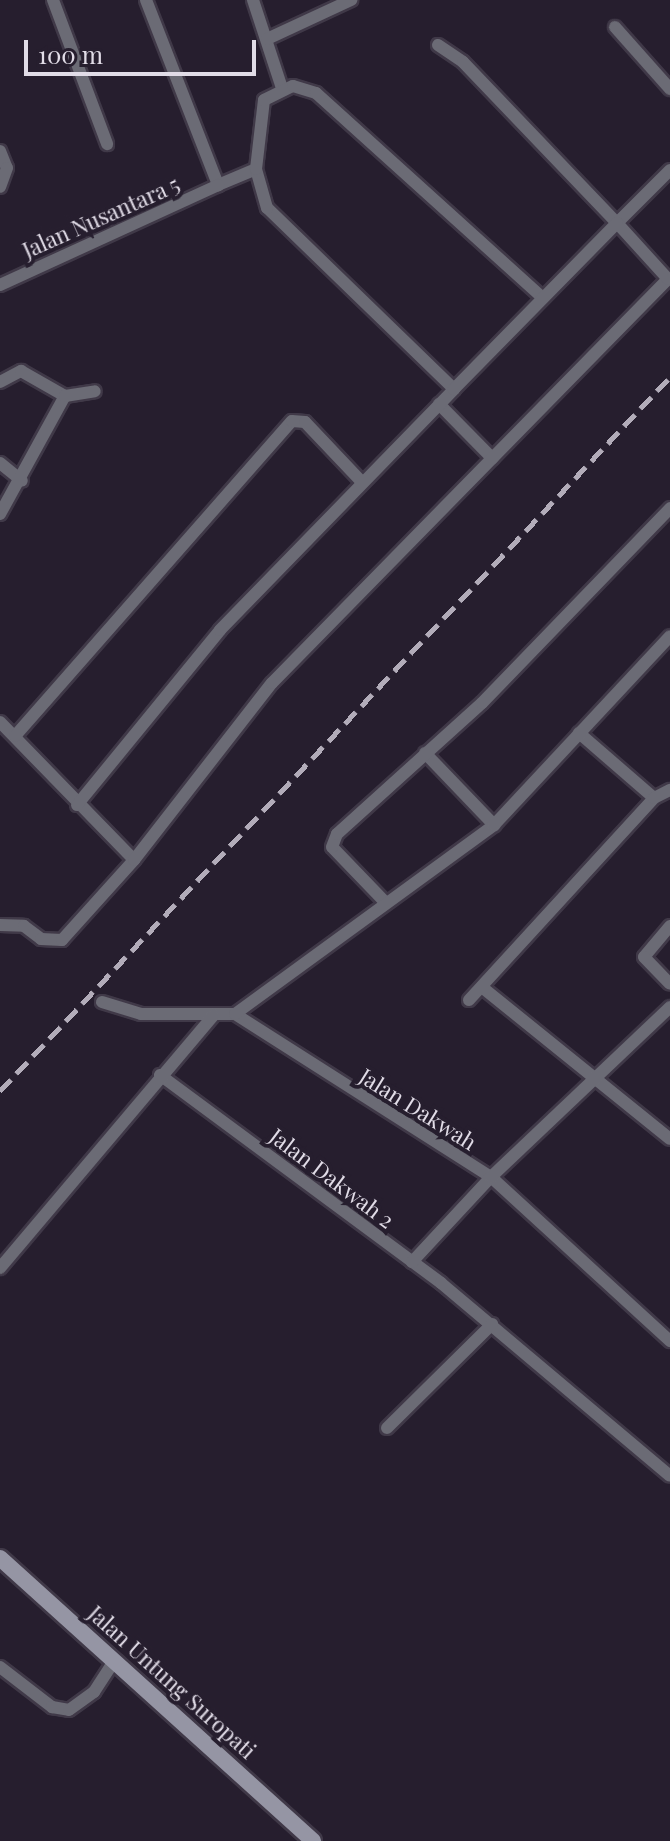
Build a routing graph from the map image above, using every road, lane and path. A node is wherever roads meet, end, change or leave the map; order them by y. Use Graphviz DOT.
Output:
graph roads {
  1 [pos="53,0"];
  2 [pos="146,0"];
  3 [pos="253,0"];
  4 [pos="351,0"];
  5 [pos="615,27"];
  6 [pos="267,39"];
  7 [pos="438,45"];
  8 [pos="282,88"];
  9 [pos="670,89"];
  10 [pos="107,144"];
  11 [pos="0,151"];
  12 [pos="256,169"];
  13 [pos="670,170"];
  14 [pos="218,185"];
  15 [pos="0,187"];
  16 [pos="617,223"];
  17 [pos="0,285"];
  18 [pos="541,296"];
  19 [pos="0,382"];
  20 [pos="454,389"];
  21 [pos="95,391"];
  22 [pos="65,396"];
  23 [pos="439,404"];
  24 [pos="492,458"];
  25 [pos="0,463"];
  26 [pos="22,481"];
  27 [pos="361,481"];
  28 [pos="670,508"];
  29 [pos="0,514"];
  30 [pos="670,636"];
  31 [pos="5,730"];
  32 [pos="579,733"];
  33 [pos="425,753"];
  34 [pos="670,790"];
  35 [pos="654,798"];
  36 [pos="77,805"];
  37 [pos="494,825"];
  38 [pos="134,860"];
  39 [pos="385,902"];
  40 [pos="0,925"];
  41 [pos="670,926"];
  42 [pos="670,984"];
  43 [pos="483,988"];
  44 [pos="469,1000"];
  45 [pos="102,1002"];
  46 [pos="670,1007"];
  47 [pos="235,1014"];
  48 [pos="213,1016"];
  49 [pos="160,1075"];
  50 [pos="597,1077"];
  51 [pos="670,1139"];
  52 [pos="491,1177"];
  53 [pos="4,1252"];
  54 [pos="412,1262"];
  55 [pos="0,1268"];
  56 [pos="492,1324"];
  57 [pos="670,1341"];
  58 [pos="387,1428"];
  59 [pos="670,1476"];
  60 [pos="0,1558"];
  61 [pos="115,1660"];
  62 [pos="0,1667"];
  63 [pos="313,1841"];
  1 -- 10 [label="street"];
  2 -- 14 [label="street"];
  3 -- 6 [label="street"];
  4 -- 6 [label="street"];
  5 -- 9 [label="street"];
  6 -- 8 [label="street"];
  7 -- 16 [label="street"];
  8 -- 12 [label="street"];
  8 -- 18 [label="street"];
  11 -- 15 [label="street"];
  12 -- 14 [label="street, Jalan Nusantara 5"];
  12 -- 20 [label="street"];
  13 -- 16 [label="street"];
  14 -- 17 [label="street, Jalan Nusantara 5"];
  16 -- 18 [label="street"];
  16 -- 24 [label="street"];
  18 -- 20 [label="street"];
  19 -- 22 [label="street"];
  20 -- 23 [label="street"];
  21 -- 22 [label="street"];
  22 -- 26 [label="street"];
  23 -- 24 [label="street"];
  23 -- 27 [label="street"];
  24 -- 38 [label="street"];
  25 -- 26 [label="street"];
  26 -- 29 [label="street"];
  27 -- 31 [label="street"];
  27 -- 36 [label="street"];
  28 -- 33 [label="street"];
  30 -- 32 [label="street"];
  31 -- 36 [label="street"];
  32 -- 35 [label="street"];
  32 -- 37 [label="street"];
  33 -- 37 [label="street"];
  33 -- 39 [label="street"];
  34 -- 35 [label="street"];
  35 -- 43 [label="street"];
  36 -- 38 [label="street"];
  37 -- 39 [label="street"];
  38 -- 40 [label="street"];
  39 -- 47 [label="street"];
  41 -- 42 [label="street"];
  43 -- 44 [label="street"];
  43 -- 50 [label="street"];
  45 -- 48 [label="street"];
  46 -- 50 [label="street"];
  47 -- 48 [label="street"];
  47 -- 52 [label="street, Jalan Dakwah"];
  48 -- 49 [label="street"];
  49 -- 53 [label="street"];
  49 -- 54 [label="street, Jalan Dakwah 2"];
  50 -- 51 [label="street"];
  50 -- 52 [label="street"];
  52 -- 54 [label="street"];
  52 -- 57 [label="street, Jalan Dakwah"];
  53 -- 55 [label="street"];
  54 -- 56 [label="street, Jalan Dakwah 2"];
  56 -- 58 [label="street"];
  56 -- 59 [label="street, Jalan Dakwah 2"];
  60 -- 61 [label="main road, Jalan Untung Suropati"];
  61 -- 62 [label="street"];
  61 -- 63 [label="main road, Jalan Untung Suropati"];
}
